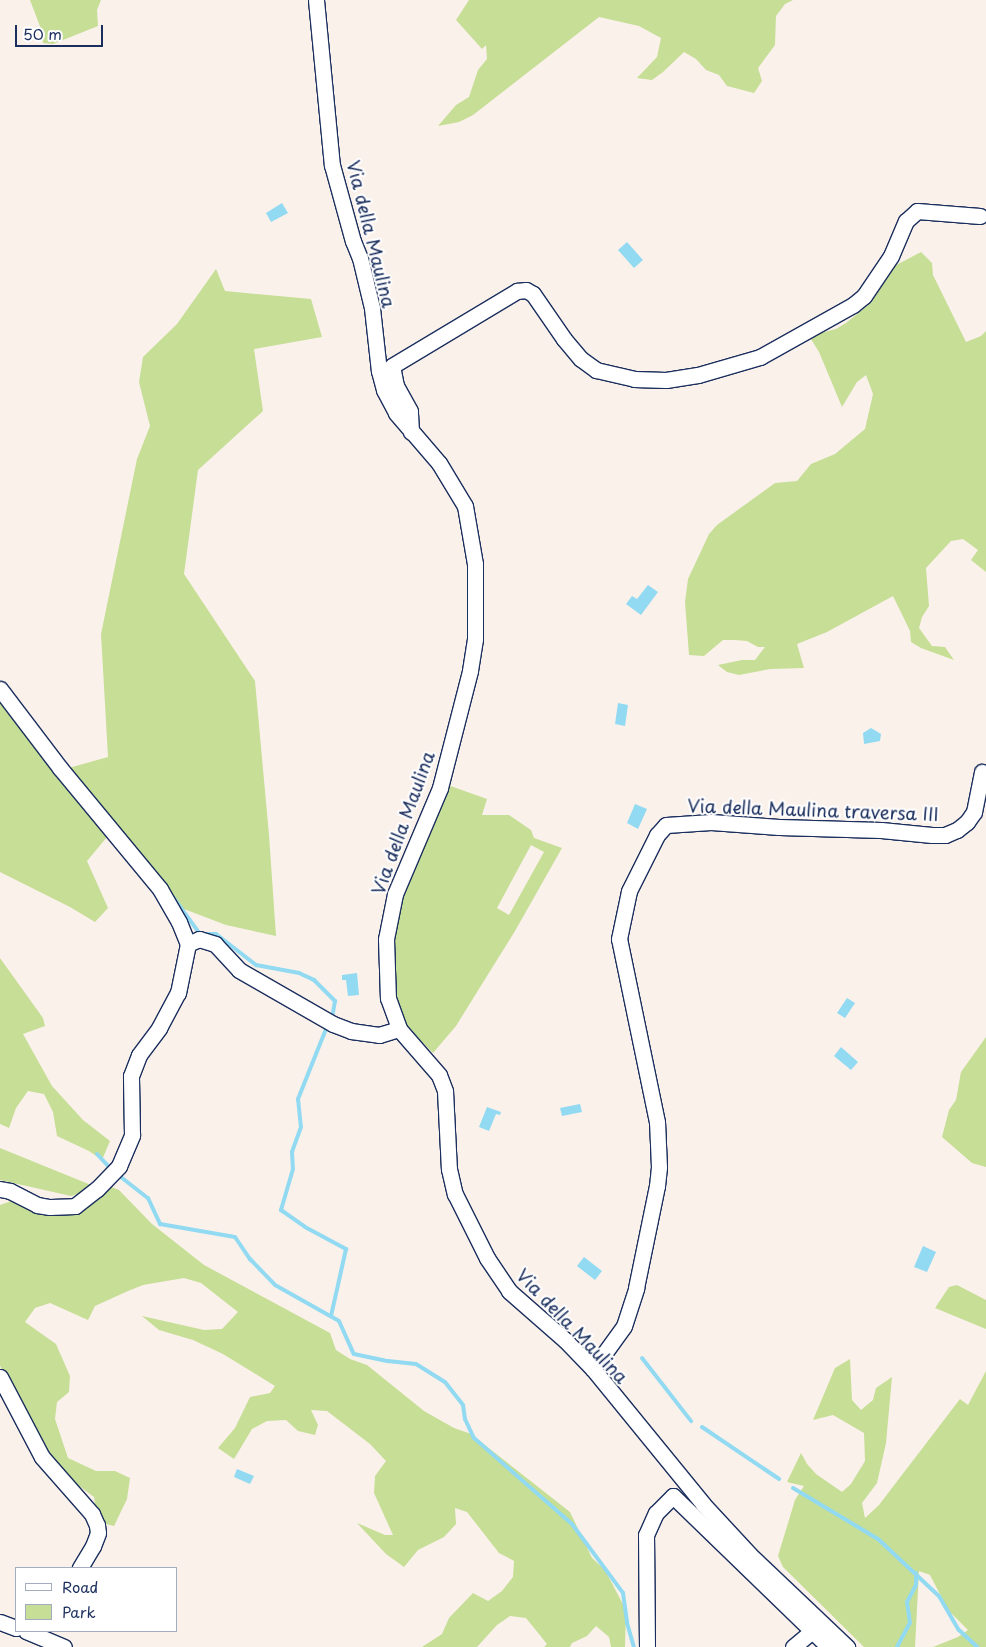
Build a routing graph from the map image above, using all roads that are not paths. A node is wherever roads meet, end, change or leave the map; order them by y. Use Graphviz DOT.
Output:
graph roads {
  1 [pos="316,0"];
  2 [pos="980,216"];
  3 [pos="412,432"];
  4 [pos="0,688"];
  5 [pos="982,772"];
  6 [pos="188,944"];
  7 [pos="399,1029"];
  8 [pos="0,1189"];
  9 [pos="593,1369"];
  10 [pos="0,1377"];
  11 [pos="81,1567"];
  12 [pos="0,1622"];
  13 [pos="817,1627"];
  14 [pos="15,1628"];
  15 [pos="34,1632"];
  16 [pos="64,1647"];
  17 [pos="647,1647"];
  18 [pos="793,1647"];
  19 [pos="829,1647"];
  20 [pos="847,1647"];
  1 -- 3 [label="street, Via della Maulina"];
  2 -- 3 [label="street"];
  3 -- 7 [label="street, Via della Maulina"];
  4 -- 6 [label="street"];
  5 -- 9 [label="street, Via della Maulina traversa III"];
  6 -- 7 [label="street"];
  6 -- 8 [label="street"];
  7 -- 9 [label="street, Via della Maulina"];
  9 -- 13 [label="street, Via della Maulina"];
  10 -- 11 [label="street"];
  12 -- 14 [label="street"];
  13 -- 17 [label="street"];
  13 -- 18 [label="street"];
  13 -- 19 [label="street"];
  13 -- 20 [label="street, Via della Maulina"];
  15 -- 16 [label="street"];
}
